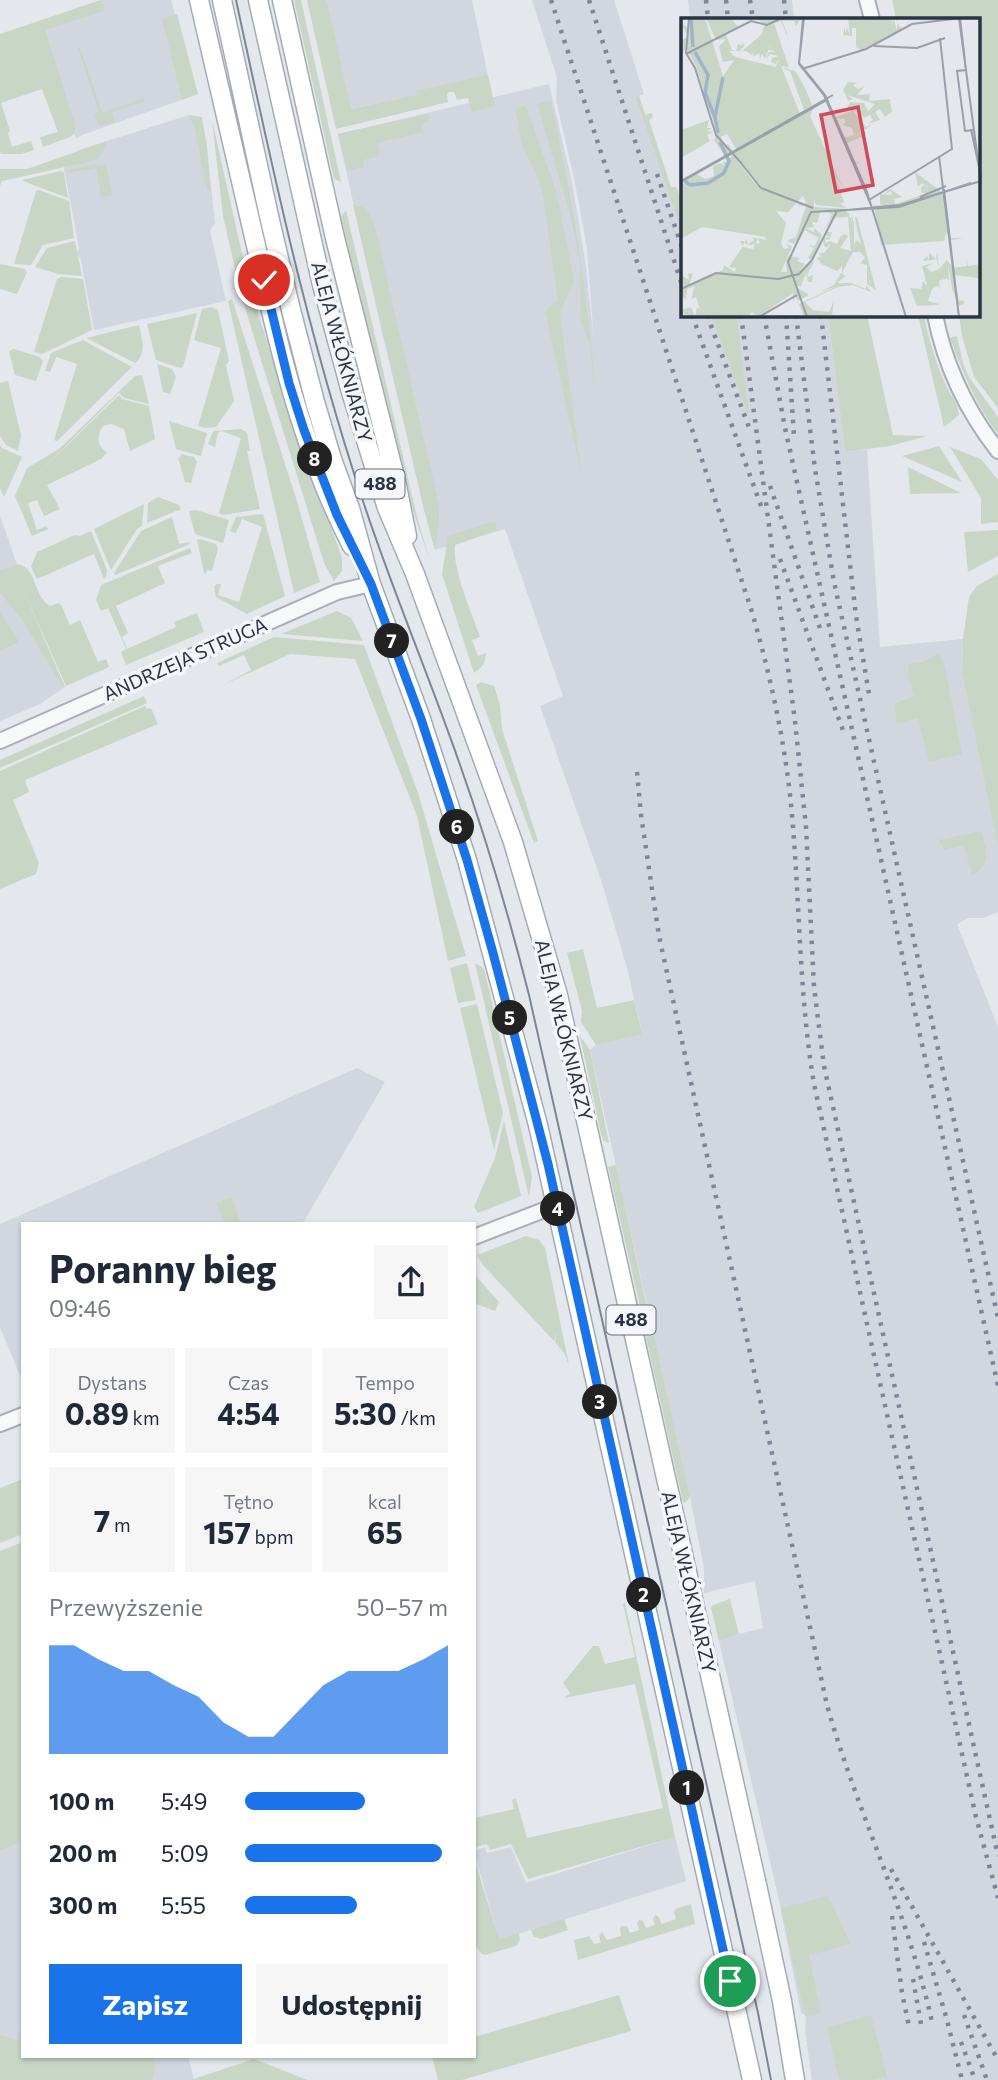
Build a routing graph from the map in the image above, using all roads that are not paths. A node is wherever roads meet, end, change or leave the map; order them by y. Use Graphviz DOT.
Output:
graph roads {
  1 [pos="199,0"];
  2 [pos="222,0"];
  3 [pos="258,0"];
  4 [pos="282,0"];
  5 [pos="867,0"];
  6 [pos="872,18"];
  7 [pos="935,317"];
  8 [pos="998,451"];
  9 [pos="415,574"];
  10 [pos="371,584"];
  11 [pos="0,741"];
  12 [pos="557,1205"];
  13 [pos="476,1236"];
  14 [pos="21,1416"];
  15 [pos="0,1424"];
  16 [pos="752,2080"];
  17 [pos="795,2080"];
  1 -- 10 [label="main road"];
  2 -- 10 [label="main road, ALEJA WŁÓKNIARZY / 488"];
  3 -- 9 [label="main road, ALEJA WŁÓKNIARZY / 488"];
  4 -- 9 [label="main road"];
  5 -- 6 [label="street"];
  7 -- 8 [label="street"];
  9 -- 17 [label="main road, ALEJA WŁÓKNIARZY / 488"];
  10 -- 11 [label="street, ANDRZEJA STRUGA"];
  10 -- 12 [label="main road, ALEJA WŁÓKNIARZY / 488"];
  12 -- 13 [label="street"];
  12 -- 16 [label="main road, ALEJA WŁÓKNIARZY / 488"];
  14 -- 15 [label="street"];
}
